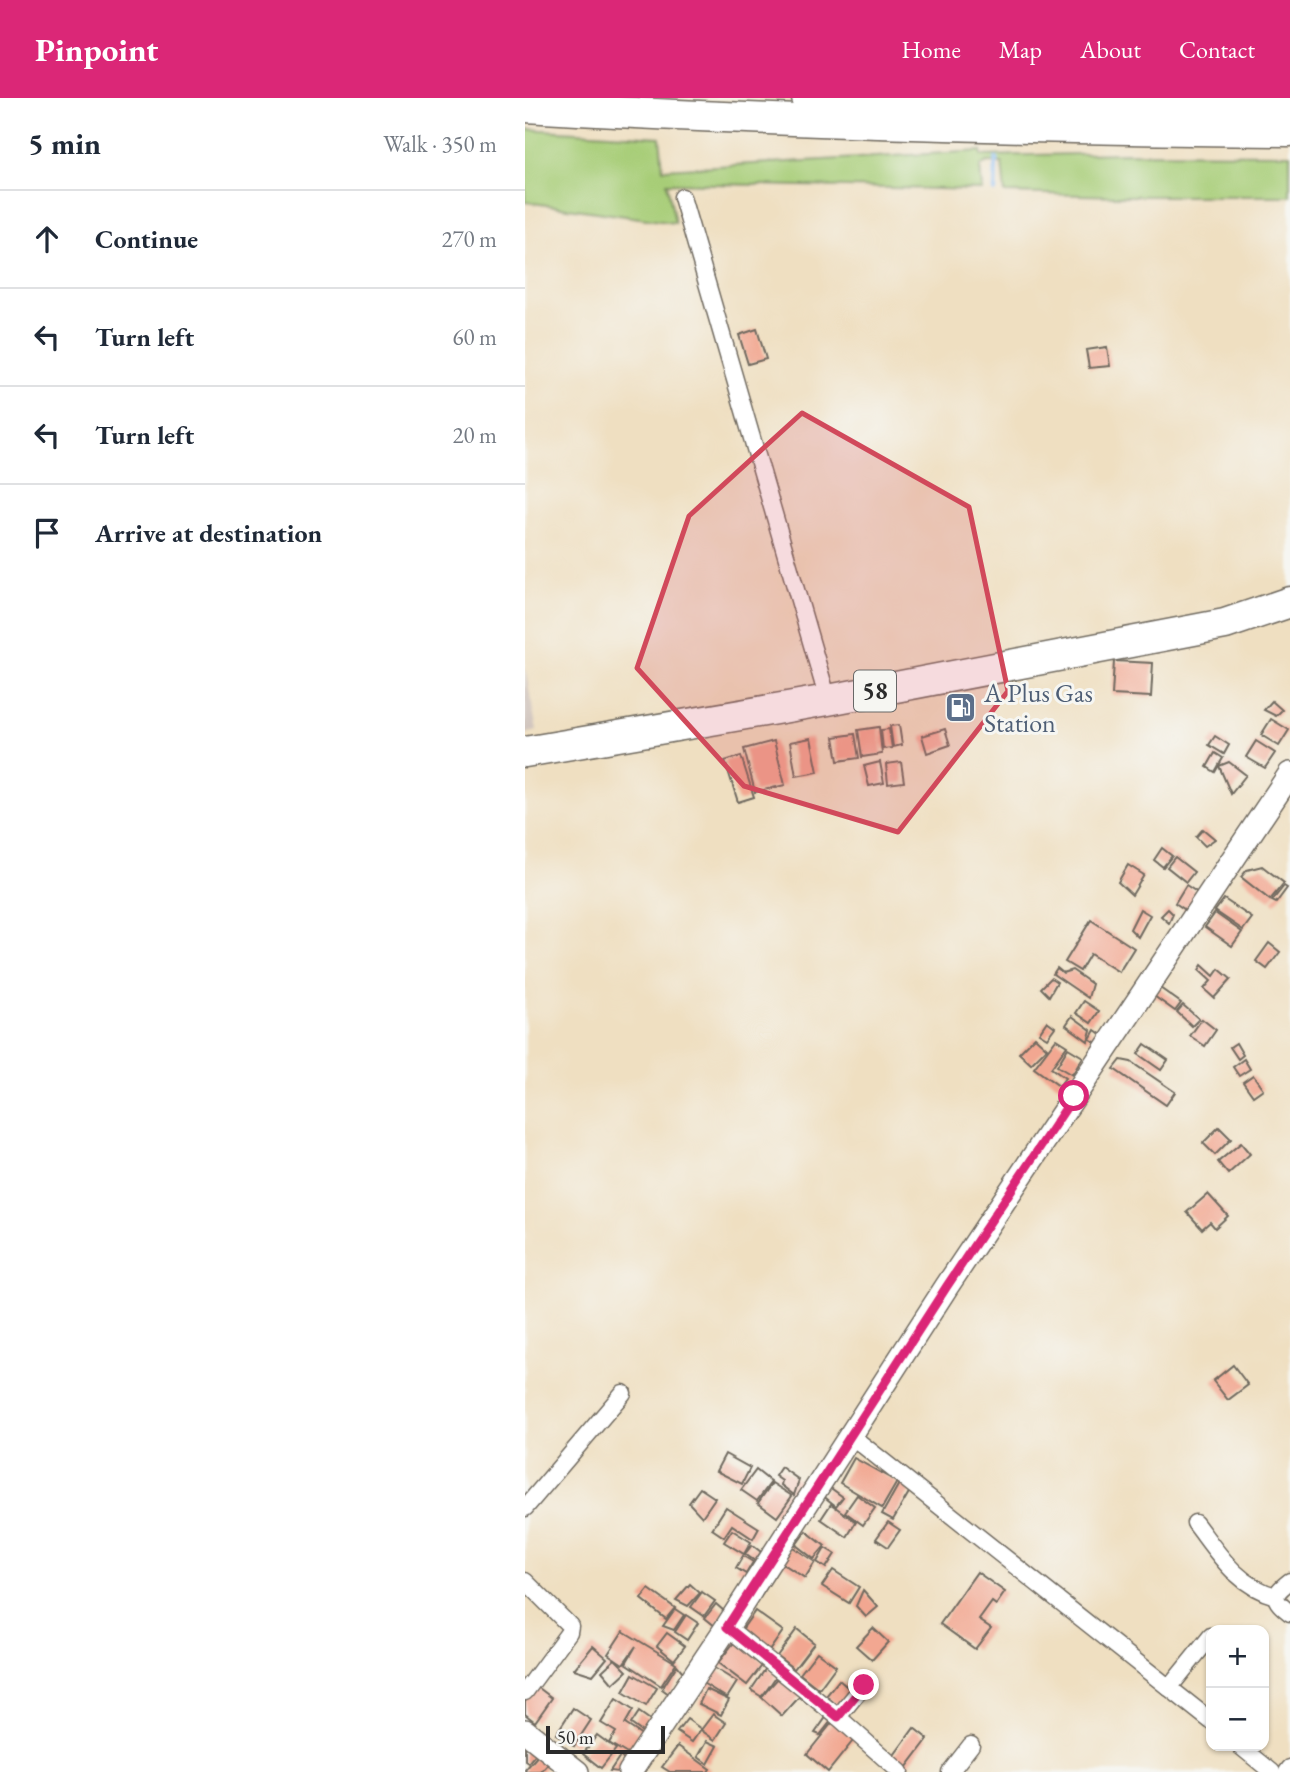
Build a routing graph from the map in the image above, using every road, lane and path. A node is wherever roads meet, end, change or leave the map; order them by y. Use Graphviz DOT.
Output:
graph roads {
  1 [pos="807,98"];
  2 [pos="1290,106"];
  3 [pos="525,107"];
  4 [pos="1290,131"];
  5 [pos="682,197"];
  6 [pos="1290,602"];
  7 [pos="828,700"];
  8 [pos="525,752"];
  9 [pos="1290,774"];
  10 [pos="623,1393"];
  11 [pos="850,1434"];
  12 [pos="525,1508"];
  13 [pos="1195,1523"];
  14 [pos="525,1581"];
  15 [pos="1290,1581"];
  16 [pos="1276,1596"];
  17 [pos="1290,1613"];
  18 [pos="727,1627"];
  19 [pos="1206,1643"];
  20 [pos="864,1685"];
  21 [pos="1169,1688"];
  22 [pos="525,1692"];
  23 [pos="838,1717"];
  24 [pos="1206,1717"];
  25 [pos="525,1731"];
  26 [pos="971,1745"];
  27 [pos="1246,1751"];
  28 [pos="577,1772"];
  29 [pos="630,1772"];
  30 [pos="899,1772"];
  31 [pos="950,1772"];
  32 [pos="1272,1772"];
  1 -- 2 [label="highway"];
  3 -- 4 [label="highway"];
  5 -- 7 [label="street"];
  6 -- 7 [label="highway, 58"];
  7 -- 8 [label="highway, 58"];
  9 -- 11 [label="street"];
  10 -- 12 [label="street"];
  11 -- 18 [label="street"];
  11 -- 21 [label="street"];
  13 -- 16 [label="street"];
  14 -- 22 [label="street"];
  15 -- 16 [label="street"];
  16 -- 17 [label="street"];
  18 -- 23 [label="street"];
  18 -- 29 [label="street"];
  19 -- 21 [label="street"];
  20 -- 23 [label="street"];
  21 -- 24 [label="street"];
  23 -- 30 [label="street"];
  25 -- 28 [label="street"];
  26 -- 31 [label="street"];
  27 -- 32 [label="street"];
}
